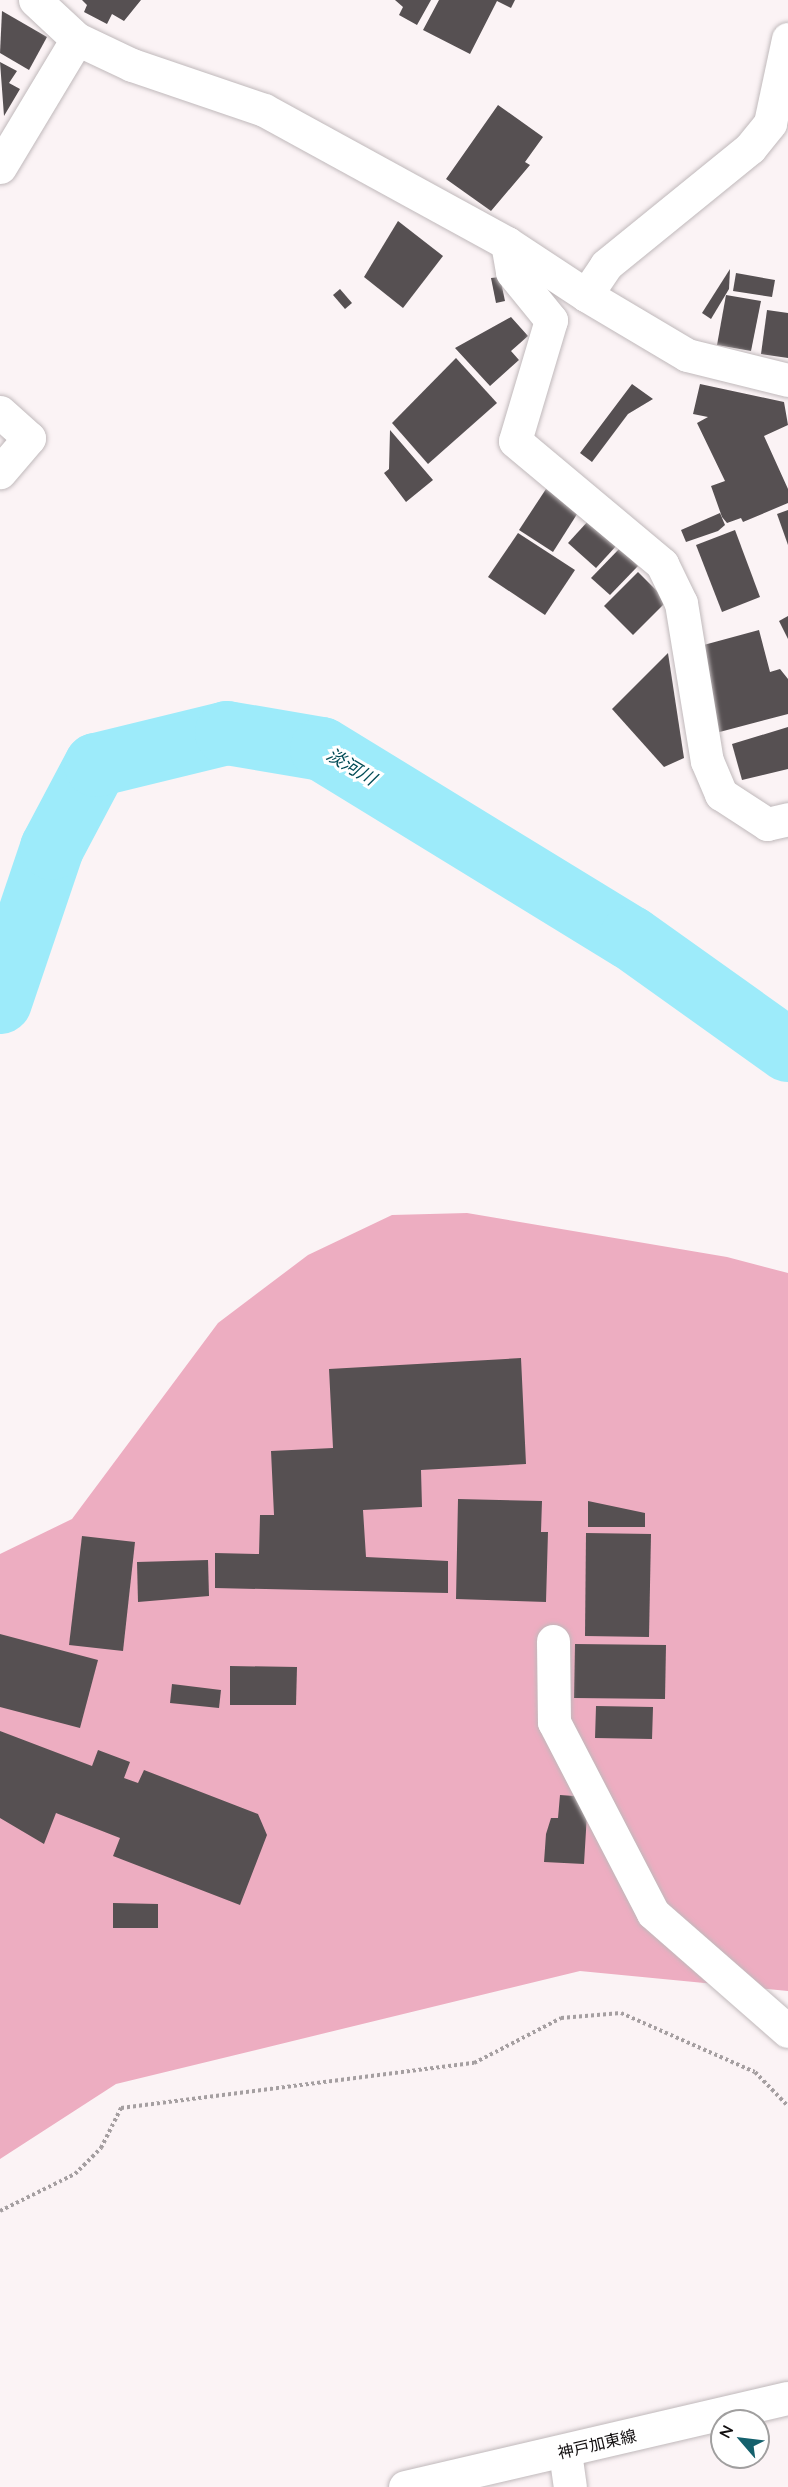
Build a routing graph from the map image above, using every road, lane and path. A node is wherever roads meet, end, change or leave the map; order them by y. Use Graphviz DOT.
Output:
graph roads {
  1 [pos="35,0"];
  2 [pos="77,39"];
  3 [pos="788,39"];
  4 [pos="0,167"];
  5 [pos="507,243"];
  6 [pos="586,295"];
  7 [pos="788,380"];
  8 [pos="0,412"];
  9 [pos="0,472"];
  10 [pos="788,819"];
  11 [pos="553,1641"];
  12 [pos="788,2031"];
  13 [pos="788,2106"];
  14 [pos="0,2211"];
  15 [pos="788,2398"];
  16 [pos="565,2452"];
  17 [pos="405,2487"];
  18 [pos="570,2487"];
  1 -- 2 [label="street"];
  2 -- 4 [label="street"];
  2 -- 5 [label="street"];
  3 -- 6 [label="street"];
  5 -- 6 [label="street"];
  5 -- 10 [label="street"];
  6 -- 7 [label="street"];
  8 -- 9 [label="street"];
  11 -- 12 [label="street"];
  13 -- 14 [label="path"];
  15 -- 16 [label="street, 神戸加東線"];
  16 -- 17 [label="street, 神戸加東線"];
  16 -- 18 [label="street"];
}
